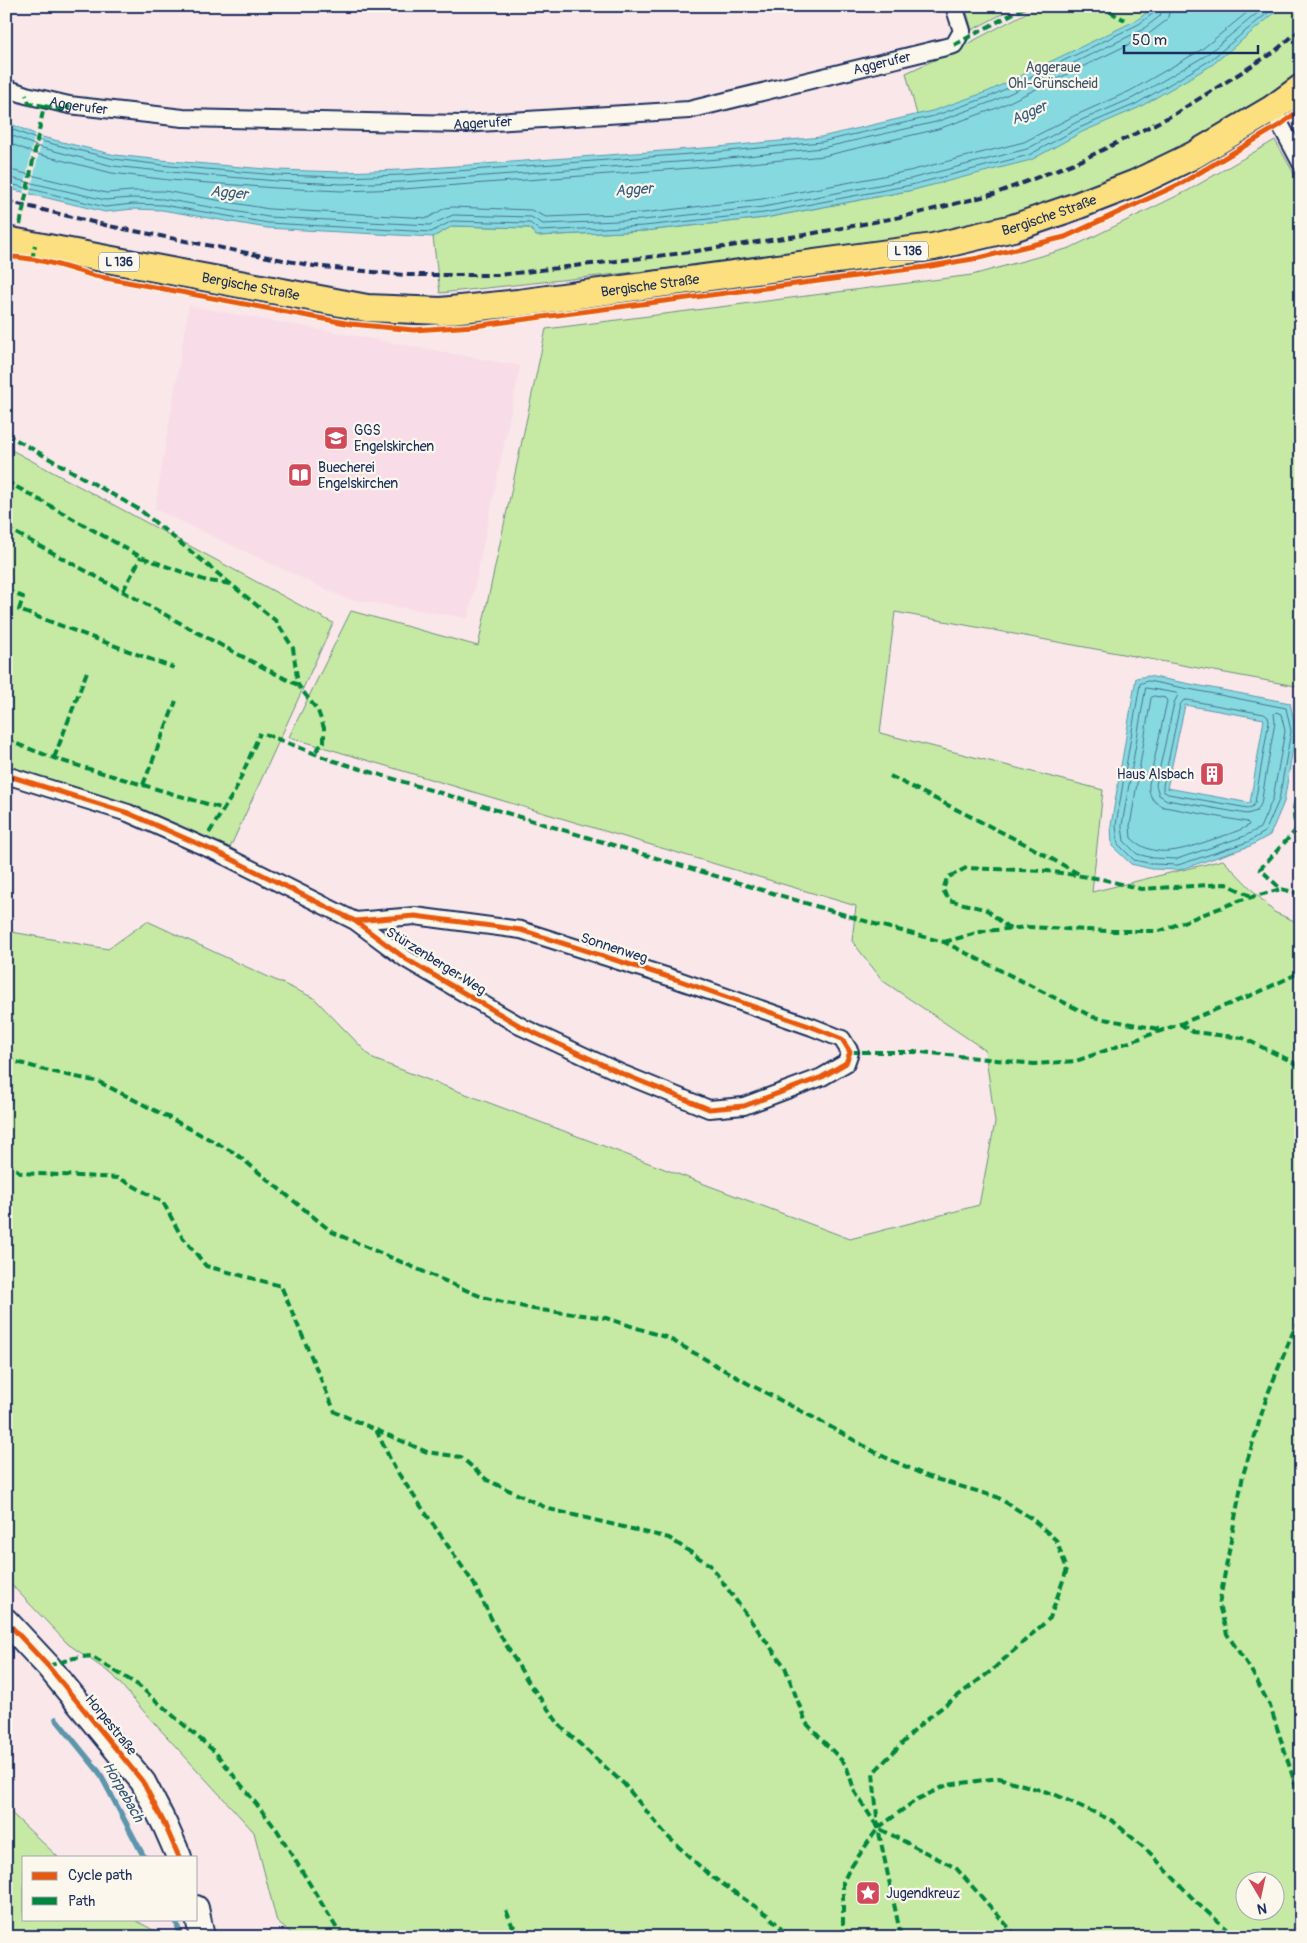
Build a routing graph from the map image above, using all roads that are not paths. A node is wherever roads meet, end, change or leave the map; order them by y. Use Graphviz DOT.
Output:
graph roads {
  1 [pos="954,6"];
  2 [pos="6,88"];
  3 [pos="1301,88"];
  4 [pos="1272,109"];
  5 [pos="1301,163"];
  6 [pos="6,240"];
  7 [pos="6,775"];
  8 [pos="355,921"];
  9 [pos="850,1052"];
  10 [pos="6,1621"];
  11 [pos="179,1856"];
  12 [pos="198,1918"];
  13 [pos="202,1937"];
  1 -- 2 [label="street, Aggerufer"];
  3 -- 4 [label="main road, L 136"];
  4 -- 5 [label="street"];
  4 -- 6 [label="main road, Bergische Straße / L 136"];
  7 -- 8 [label="street, Stürzenberger Weg"];
  8 -- 9 [label="street, Sonnenweg"];
  8 -- 9 [label="street, Stürzenberger Weg"];
  10 -- 11 [label="street, Horpestraße"];
  12 -- 13 [label="street"];
}
